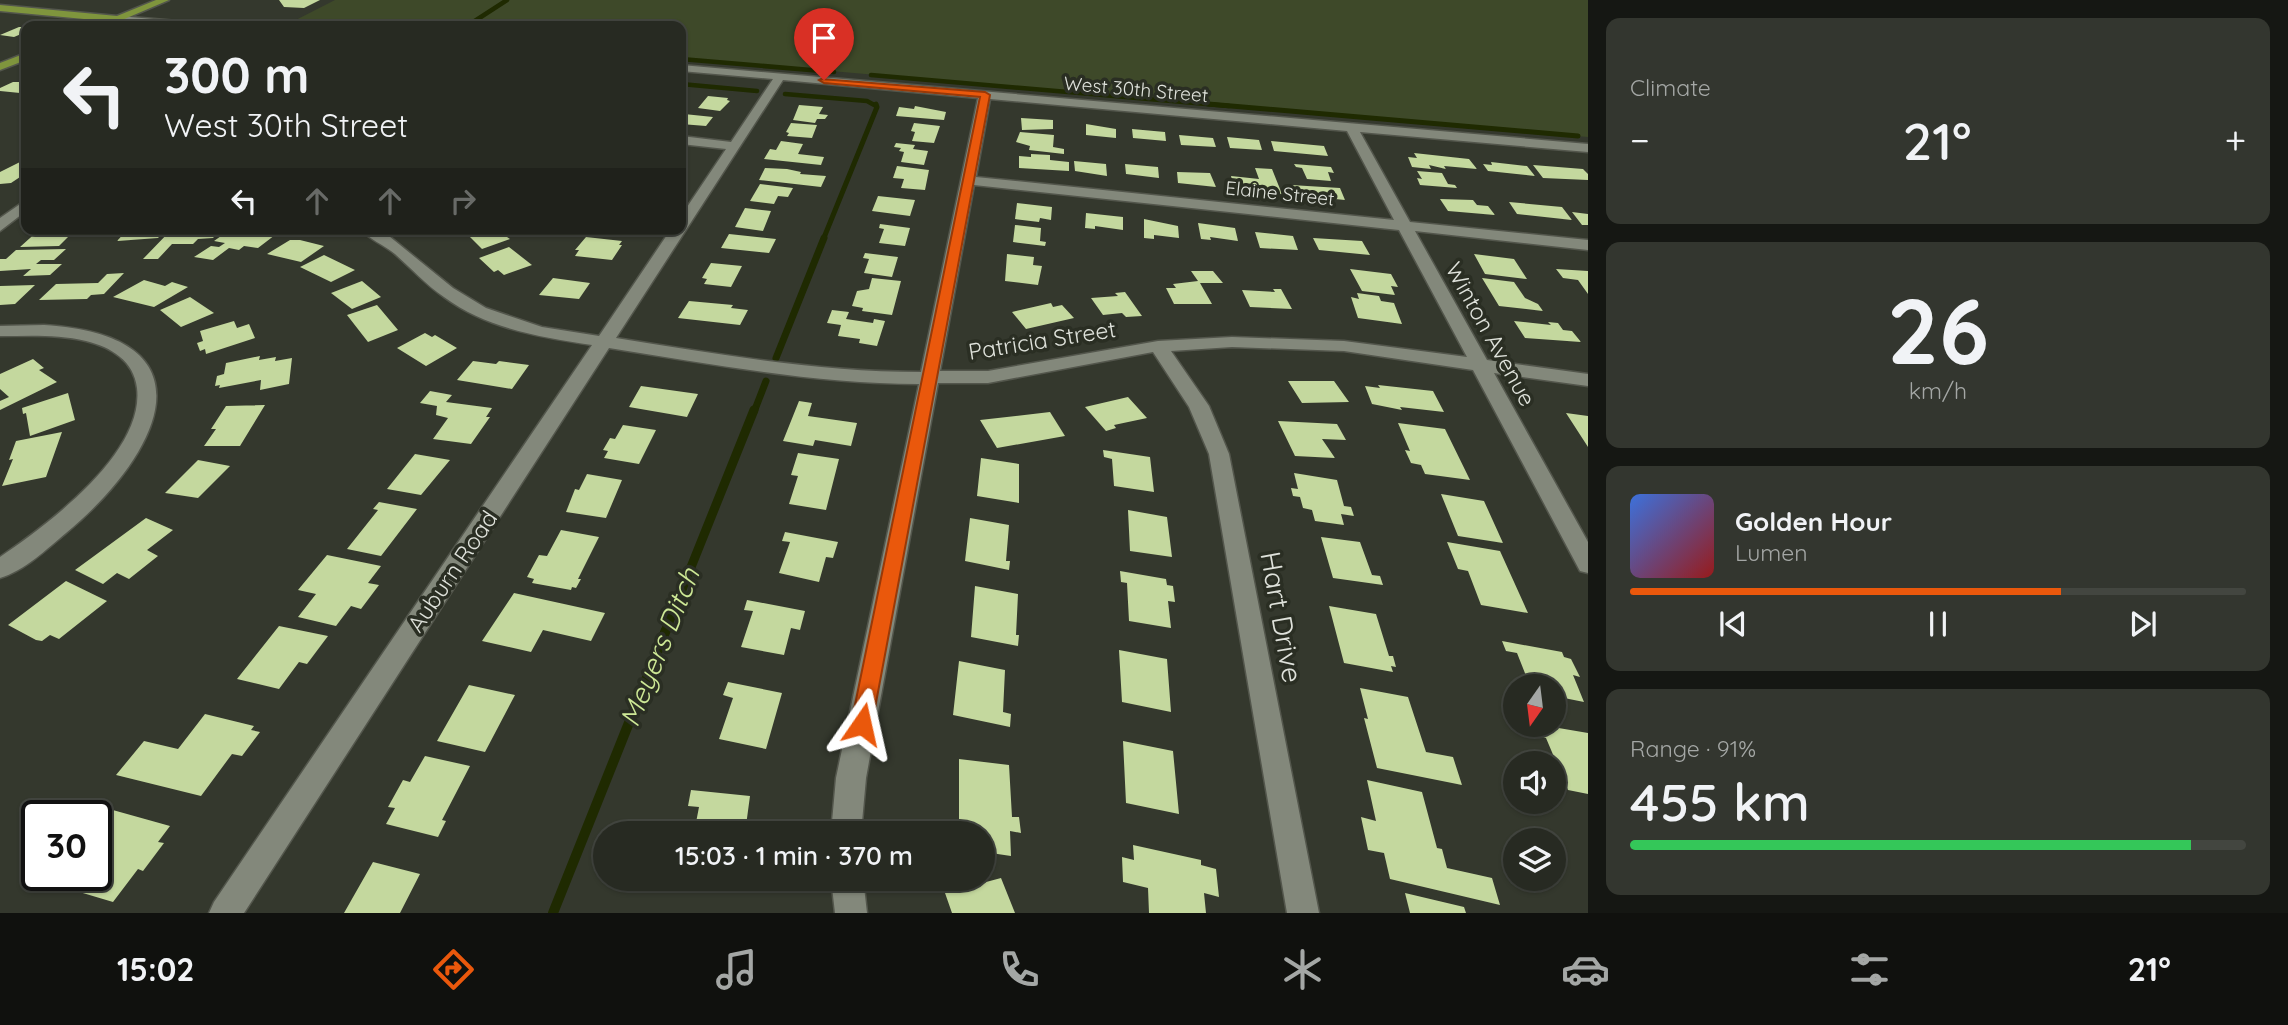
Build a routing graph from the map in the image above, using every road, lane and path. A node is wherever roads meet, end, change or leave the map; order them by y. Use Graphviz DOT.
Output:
graph roads {
  1 [pos="164,0"];
  2 [pos="0,8"];
  3 [pos="118,19"];
  4 [pos="113,21"];
  5 [pos="142,21"];
  6 [pos="21,58"];
  7 [pos="0,67"];
  8 [pos="686,68"];
  9 [pos="780,77"];
  10 [pos="985,95"];
  11 [pos="1351,127"];
  12 [pos="686,141"];
  13 [pos="734,146"];
  14 [pos="1588,148"];
  15 [pos="968,180"];
  16 [pos="0,204"];
  17 [pos="21,204"];
  18 [pos="21,208"];
  19 [pos="686,219"];
  20 [pos="1404,225"];
  21 [pos="0,226"];
  22 [pos="378,235"];
  23 [pos="675,235"];
  24 [pos="1588,245"];
  25 [pos="0,331"];
  26 [pos="604,342"];
  27 [pos="1158,346"];
  28 [pos="1479,363"];
  29 [pos="928,380"];
  30 [pos="1588,380"];
  31 [pos="1588,564"];
  32 [pos="0,569"];
  33 [pos="847,821"];
  34 [pos="848,891"];
  35 [pos="225,913"];
  36 [pos="851,913"];
  37 [pos="1303,913"];
  1 -- 3 [label="main road"];
  2 -- 3 [label="main road"];
  3 -- 4 [label="main road"];
  3 -- 5 [label="street"];
  6 -- 7 [label="main road"];
  8 -- 9 [label="street, West 30th Street"];
  9 -- 10 [label="street, West 30th Street"];
  9 -- 13 [label="street, Auburn Road"];
  10 -- 11 [label="street, West 30th Street"];
  10 -- 15 [label="street"];
  11 -- 14 [label="street, West 30th Street"];
  11 -- 20 [label="street, Winton Avenue"];
  12 -- 13 [label="street"];
  13 -- 19 [label="street, Auburn Road"];
  15 -- 20 [label="street, Elaine Street"];
  15 -- 29 [label="street"];
  16 -- 17 [label="street"];
  18 -- 21 [label="street"];
  20 -- 24 [label="street, Elaine Street"];
  20 -- 28 [label="street, Winton Avenue"];
  22 -- 26 [label="street, Patricia Street"];
  23 -- 26 [label="street, Auburn Road"];
  25 -- 32 [label="street"];
  26 -- 29 [label="street, Patricia Street"];
  26 -- 35 [label="street, Auburn Road"];
  27 -- 28 [label="street, Patricia Street"];
  27 -- 29 [label="street, Patricia Street"];
  27 -- 37 [label="street, Hart Drive"];
  28 -- 30 [label="street, Patricia Street"];
  28 -- 31 [label="street, Winton Avenue"];
  29 -- 33 [label="street"];
  34 -- 36 [label="street"];
}
